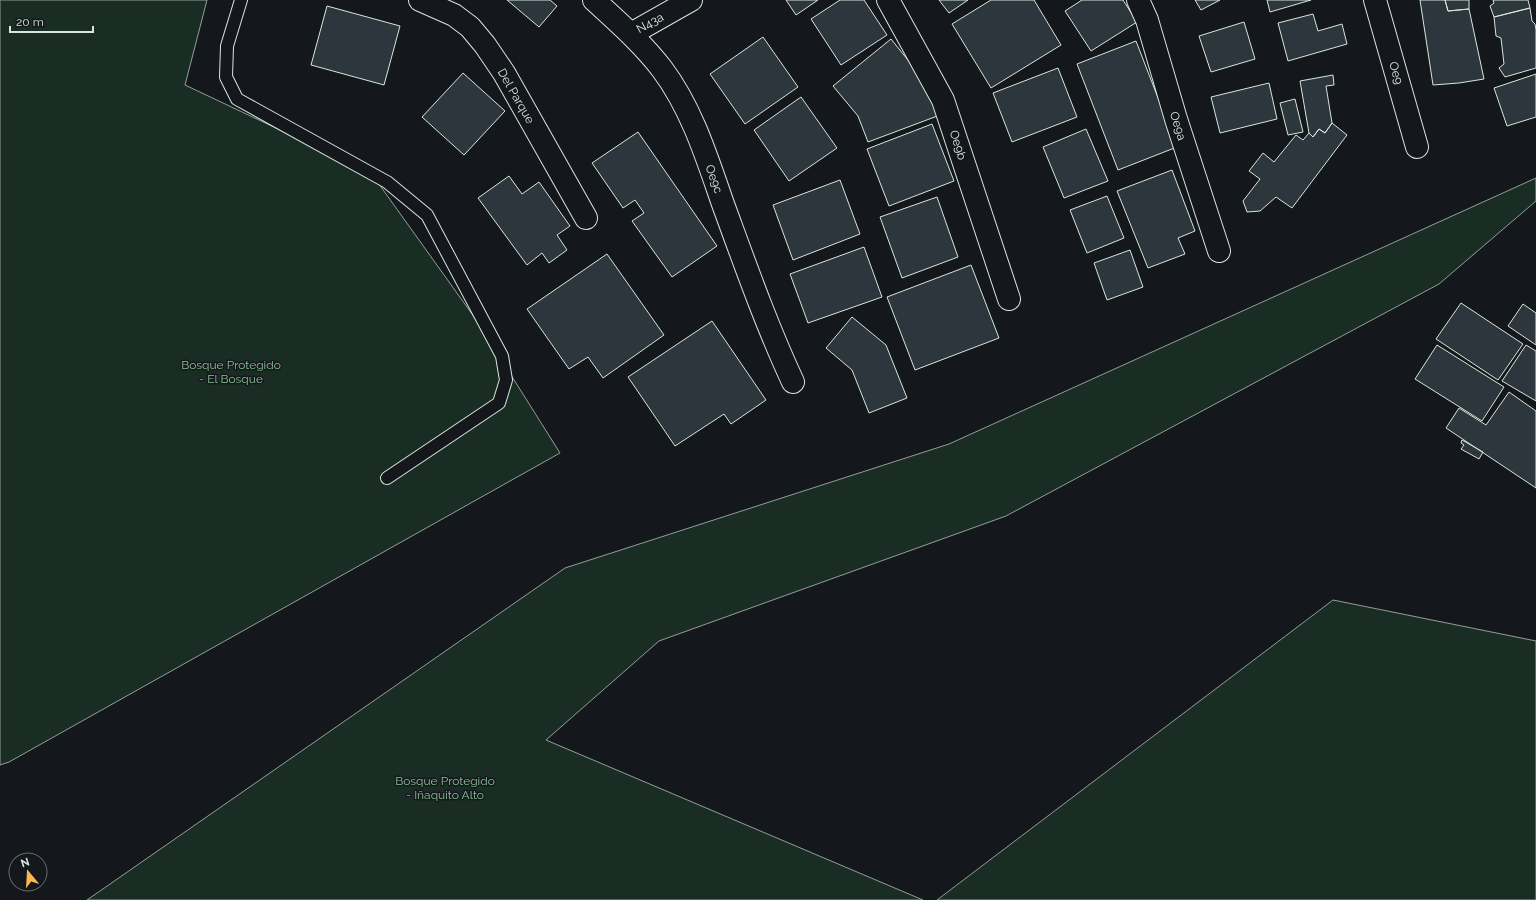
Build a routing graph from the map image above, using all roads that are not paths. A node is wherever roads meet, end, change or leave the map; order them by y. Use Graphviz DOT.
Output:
graph roads {
  1 [pos="241,0"];
  2 [pos="420,0"];
  3 [pos="594,0"];
  4 [pos="691,0"];
  5 [pos="888,0"];
  6 [pos="1138,0"];
  7 [pos="1375,0"];
  8 [pos="631,34"];
  9 [pos="1417,147"];
  10 [pos="586,218"];
  11 [pos="1219,251"];
  12 [pos="1009,299"];
  13 [pos="793,382"];
  14 [pos="387,478"];
  1 -- 14 [label="lane"];
  2 -- 10 [label="street, Del Parque"];
  3 -- 8 [label="street, Oe9c"];
  4 -- 8 [label="street, N43a"];
  5 -- 12 [label="street, Oe9b"];
  6 -- 11 [label="street, Oe9a"];
  7 -- 9 [label="street, Oe9"];
  8 -- 13 [label="street, Oe9c"];
}
